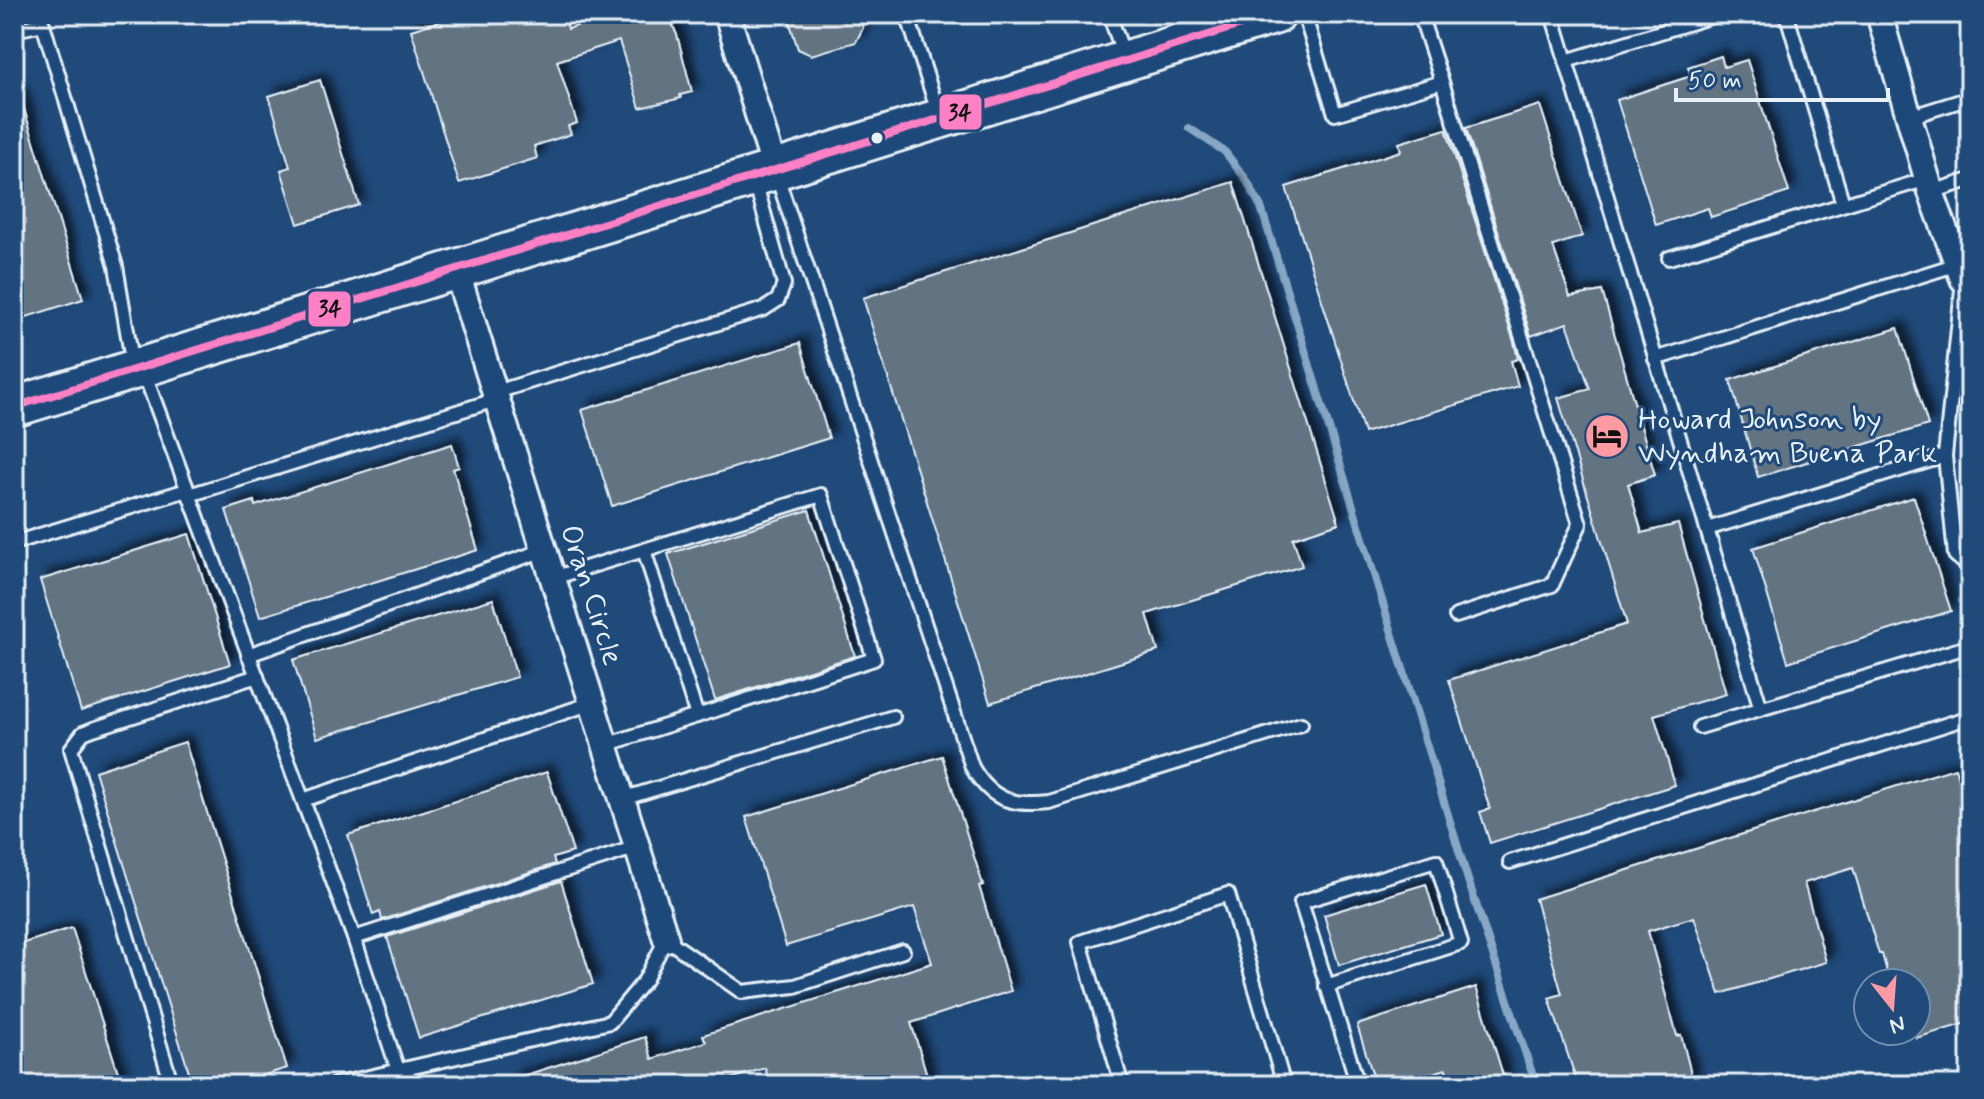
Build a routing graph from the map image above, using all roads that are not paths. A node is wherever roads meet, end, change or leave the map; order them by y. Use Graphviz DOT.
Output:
graph roads {
  1 [pos="727,14"];
  2 [pos="907,14"];
  3 [pos="1109,14"];
  4 [pos="1276,14"];
  5 [pos="1304,14"];
  6 [pos="1420,14"];
  7 [pos="1552,14"];
  8 [pos="1719,14"];
  9 [pos="1783,14"];
  10 [pos="1879,14"];
  11 [pos="1222,22"];
  12 [pos="14,30"];
  13 [pos="1126,61"];
  14 [pos="1566,61"];
  15 [pos="1442,82"];
  16 [pos="1970,98"];
  17 [pos="1909,117"];
  18 [pos="940,118"];
  19 [pos="764,173"];
  20 [pos="1970,180"];
  21 [pos="1929,186"];
  22 [pos="1843,204"];
  23 [pos="1669,258"];
  24 [pos="456,269"];
  25 [pos="1960,271"];
  26 [pos="1655,359"];
  27 [pos="138,368"];
  28 [pos="494,396"];
  29 [pos="14,407"];
  30 [pos="1945,456"];
  31 [pos="188,492"];
  32 [pos="1707,529"];
  33 [pos="14,540"];
  34 [pos="544,550"];
  35 [pos="644,550"];
  36 [pos="1970,568"];
  37 [pos="553,578"];
  38 [pos="1456,616"];
  39 [pos="1970,646"];
  40 [pos="248,655"];
  41 [pos="257,676"];
  42 [pos="592,703"];
  43 [pos="1761,709"];
  44 [pos="697,716"];
  45 [pos="893,717"];
  46 [pos="1970,717"];
  47 [pos="1301,724"];
  48 [pos="1700,727"];
  49 [pos="605,745"];
  50 [pos="622,799"];
  51 [pos="303,800"];
  52 [pos="637,847"];
  53 [pos="1510,862"];
  54 [pos="354,938"];
  55 [pos="666,939"];
  56 [pos="903,951"];
  57 [pos="1326,986"];
  58 [pos="398,1070"];
  59 [pos="172,1085"];
  60 [pos="334,1085"];
  61 [pos="1122,1085"];
  62 [pos="1284,1085"];
  63 [pos="1358,1085"];
  1 -- 19 [label="street"];
  2 -- 18 [label="lane"];
  3 -- 13 [label="lane"];
  4 -- 11 [label="main road"];
  5 -- 15 [label="lane"];
  6 -- 15 [label="lane"];
  7 -- 14 [label="lane"];
  8 -- 14 [label="lane"];
  9 -- 22 [label="lane"];
  10 -- 17 [label="street"];
  11 -- 13 [label="main road"];
  12 -- 27 [label="lane"];
  13 -- 18 [label="main road"];
  14 -- 26 [label="lane"];
  15 -- 38 [label="lane"];
  16 -- 17 [label="lane"];
  17 -- 21 [label="street"];
  18 -- 19 [label="main road"];
  19 -- 24 [label="main road"];
  19 -- 28 [label="lane"];
  19 -- 47 [label="lane"];
  20 -- 21 [label="lane"];
  21 -- 22 [label="lane"];
  21 -- 25 [label="street"];
  22 -- 23 [label="lane"];
  24 -- 27 [label="main road"];
  24 -- 28 [label="street, Oran Circle"];
  25 -- 26 [label="lane"];
  25 -- 30 [label="lane"];
  26 -- 32 [label="lane"];
  27 -- 29 [label="main road"];
  27 -- 31 [label="lane"];
  28 -- 31 [label="lane"];
  28 -- 34 [label="street, Oran Circle"];
  30 -- 32 [label="lane"];
  30 -- 36 [label="lane"];
  31 -- 33 [label="lane"];
  31 -- 40 [label="lane"];
  32 -- 43 [label="lane"];
  34 -- 37 [label="street, Oran Circle"];
  34 -- 40 [label="lane"];
  35 -- 37 [label="lane"];
  35 -- 44 [label="lane"];
  35 -- 44 [label="lane"];
  37 -- 42 [label="street, Oran Circle"];
  39 -- 43 [label="lane"];
  40 -- 41 [label="lane"];
  41 -- 51 [label="lane"];
  41 -- 59 [label="lane"];
  42 -- 49 [label="street, Oran Circle"];
  42 -- 51 [label="lane"];
  43 -- 48 [label="lane"];
  44 -- 49 [label="lane"];
  45 -- 50 [label="lane"];
  46 -- 53 [label="lane"];
  49 -- 50 [label="street, Oran Circle"];
  50 -- 52 [label="street, Oran Circle"];
  51 -- 54 [label="lane"];
  52 -- 54 [label="lane"];
  52 -- 55 [label="street, Oran Circle"];
  54 -- 58 [label="lane"];
  55 -- 56 [label="lane"];
  55 -- 58 [label="lane"];
  57 -- 57 [label="lane"];
  57 -- 63 [label="lane"];
  58 -- 60 [label="lane"];
  61 -- 62 [label="lane"];
}
